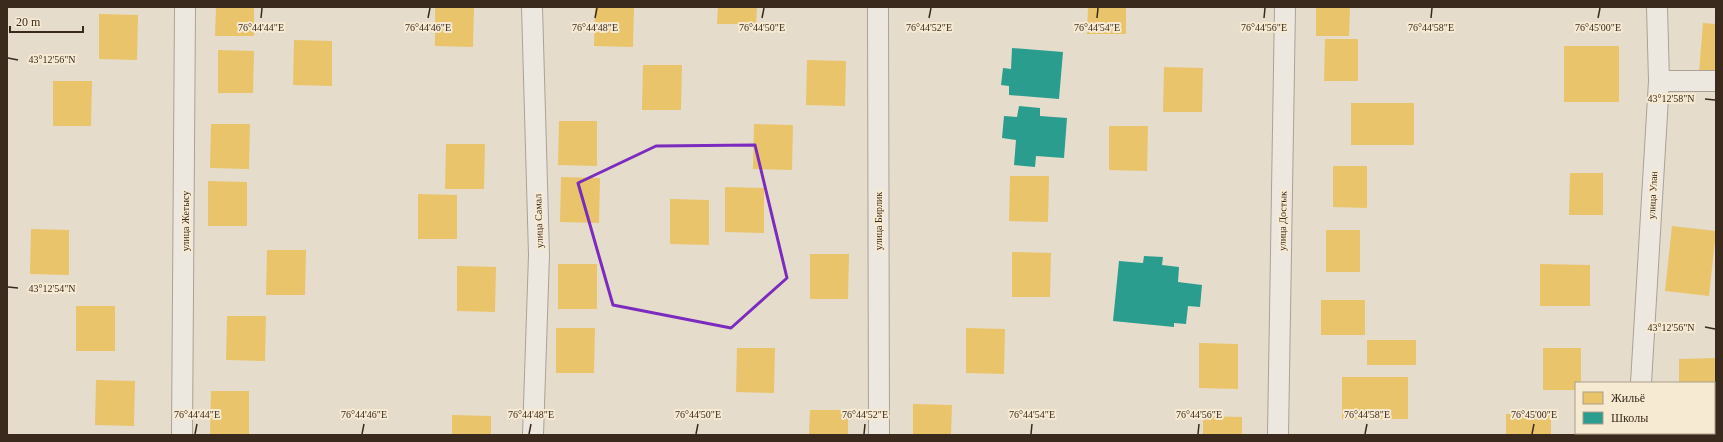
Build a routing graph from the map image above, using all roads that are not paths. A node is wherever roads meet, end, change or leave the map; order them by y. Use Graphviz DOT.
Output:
graph roads {
  1 [pos="185,7"];
  2 [pos="532,7"];
  3 [pos="878,7"];
  4 [pos="1285,7"];
  5 [pos="1657,7"];
  6 [pos="1659,81"];
  7 [pos="1716,81"];
  8 [pos="1641,382"];
  9 [pos="182,435"];
  10 [pos="533,435"];
  11 [pos="879,435"];
  12 [pos="1278,435"];
  1 -- 9 [label="street, улица Жетысу"];
  2 -- 10 [label="street, улица Самал"];
  3 -- 11 [label="street, улица Бирлик"];
  4 -- 12 [label="street, улица Достык"];
  5 -- 6 [label="street, улица Улан"];
  6 -- 7 [label="street"];
  6 -- 8 [label="street, улица Улан"];
}
